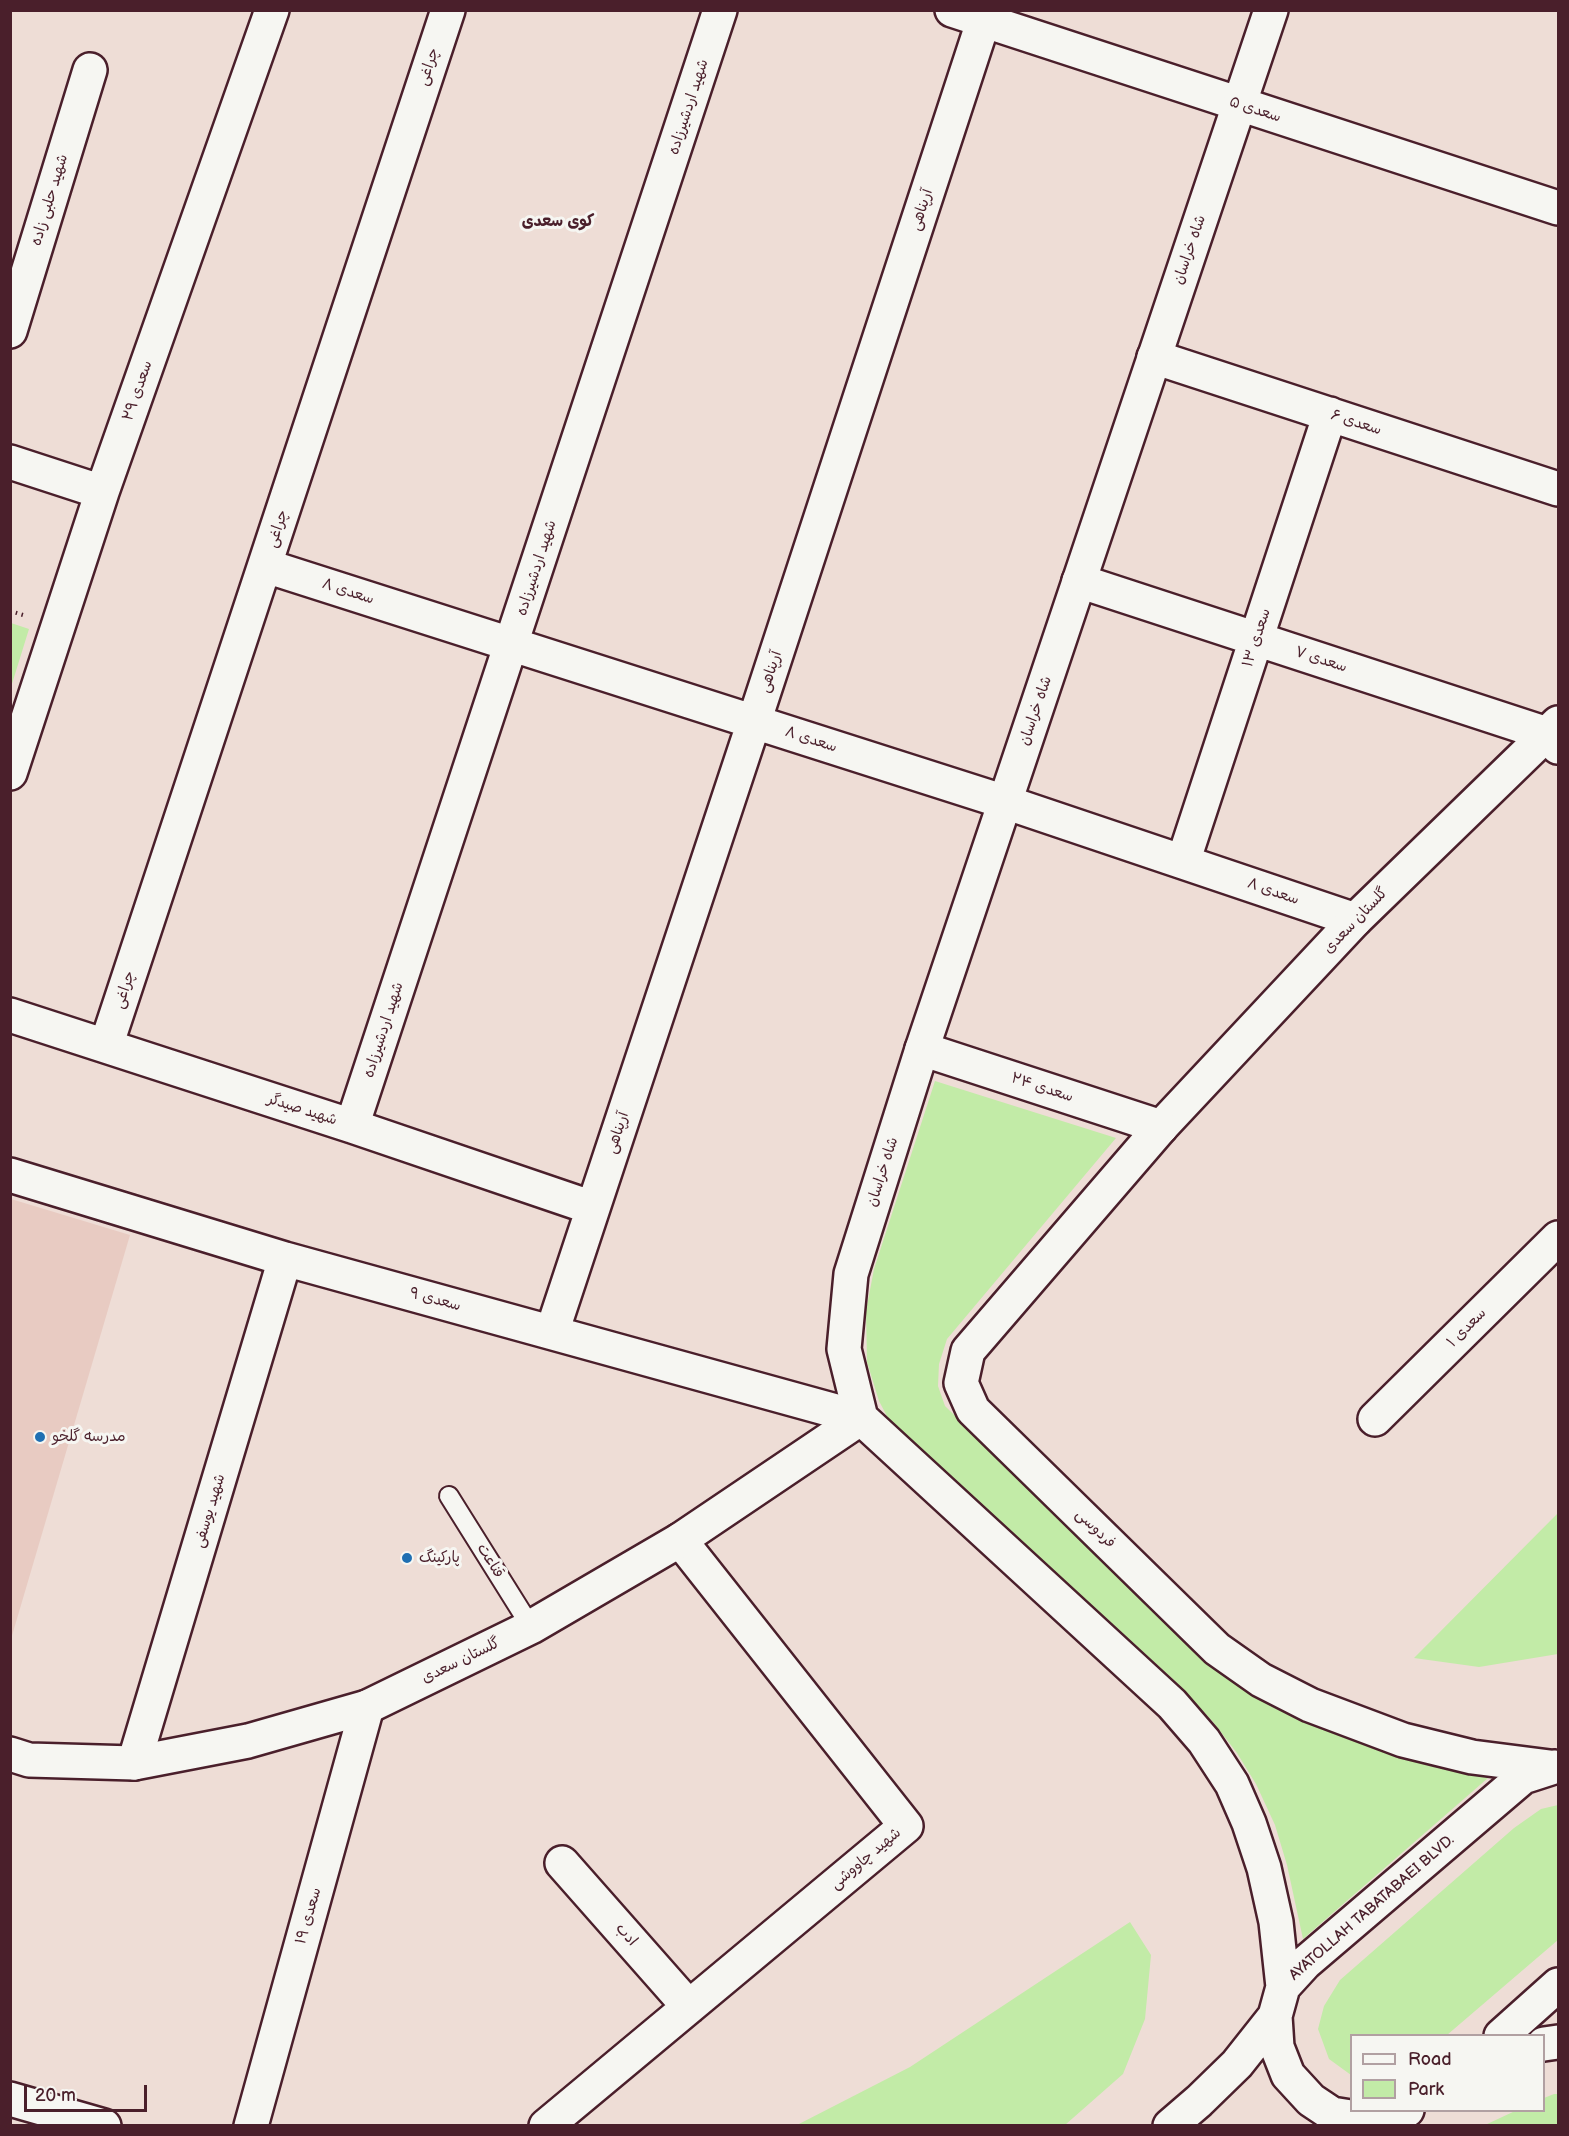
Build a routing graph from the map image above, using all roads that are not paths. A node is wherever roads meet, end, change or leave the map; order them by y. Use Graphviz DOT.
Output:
graph roads {
  1 [pos="272,10"];
  2 [pos="448,10"];
  3 [pos="720,10"];
  4 [pos="952,10"];
  5 [pos="1271,10"];
  6 [pos="985,16"];
  7 [pos="90,70"];
  8 [pos="1239,104"];
  9 [pos="1558,208"];
  10 [pos="10,331"];
  11 [pos="1154,357"];
  12 [pos="1330,414"];
  13 [pos="10,462"];
  14 [pos="1558,489"];
  15 [pos="102,492"];
  16 [pos="266,566"];
  17 [pos="1079,581"];
  18 [pos="1257,638"];
  19 [pos="512,644"];
  20 [pos="754,722"];
  21 [pos="1554,735"];
  22 [pos="10,773"];
  23 [pos="1005,802"];
  24 [pos="1183,862"];
  25 [pos="1355,920"];
  26 [pos="10,1015"];
  27 [pos="106,1047"];
  28 [pos="922,1049"];
  29 [pos="352,1126"];
  30 [pos="1161,1127"];
  31 [pos="10,1175"];
  32 [pos="593,1208"];
  33 [pos="1558,1238"];
  34 [pos="285,1259"];
  35 [pos="552,1332"];
  36 [pos="861,1418"];
  37 [pos="1375,1419"];
  38 [pos="449,1496"];
  39 [pos="680,1540"];
  40 [pos="531,1627"];
  41 [pos="367,1707"];
  42 [pos="10,1754"];
  43 [pos="134,1763"];
  44 [pos="1554,1767"];
  45 [pos="562,1863"];
  46 [pos="1558,1985"];
  47 [pos="1279,2002"];
  48 [pos="689,2007"];
  49 [pos="1503,2034"];
  50 [pos="10,2099"];
  51 [pos="1398,2117"];
  52 [pos="104,2126"];
  53 [pos="251,2126"];
  54 [pos="546,2126"];
  55 [pos="1170,2126"];
  1 -- 15 [label="street, سعدی ۲۹"];
  2 -- 16 [label="street, چراغی"];
  3 -- 19 [label="street, شهید اردشیرزاده"];
  4 -- 6 [label="street, سعدی ۵"];
  5 -- 8 [label="street, شاه خراسان"];
  6 -- 8 [label="street, سعدی ۵"];
  6 -- 20 [label="street, آرپناهی"];
  7 -- 10 [label="street, شهید حلبی زاده"];
  8 -- 9 [label="street, سعدی ۵"];
  8 -- 11 [label="street, شاه خراسان"];
  11 -- 12 [label="street, سعدی ۶"];
  11 -- 17 [label="street, شاه خراسان"];
  12 -- 14 [label="street, سعدی ۶"];
  12 -- 18 [label="street, سعدی ۱۳"];
  13 -- 15 [label="street"];
  15 -- 22 [label="street, سعدی ۲۹"];
  16 -- 19 [label="street, سعدی ۸"];
  16 -- 27 [label="street, چراغی"];
  17 -- 18 [label="street, سعدی ۷"];
  17 -- 23 [label="street, شاه خراسان"];
  18 -- 21 [label="street, سعدی ۷"];
  18 -- 24 [label="street, سعدی ۱۳"];
  19 -- 20 [label="street, سعدی ۸"];
  19 -- 29 [label="street, شهید اردشیرزاده"];
  20 -- 23 [label="street, سعدی ۸"];
  20 -- 32 [label="street, آرپناهی"];
  21 -- 25 [label="street, گلستان سعدی"];
  23 -- 24 [label="street, سعدی ۸"];
  23 -- 28 [label="street, شاه خراسان"];
  24 -- 25 [label="street, سعدی ۸"];
  25 -- 30 [label="street, گلستان سعدی"];
  26 -- 27 [label="street, شهید صیدگر"];
  27 -- 29 [label="street, شهید صیدگر"];
  28 -- 30 [label="street, سعدی ۲۴"];
  28 -- 36 [label="street, شاه خراسان"];
  29 -- 32 [label="street, شهید صیدگر"];
  30 -- 44 [label="street, فردوسی"];
  31 -- 34 [label="street, سعدی ۹"];
  32 -- 35 [label="street, آرپناهی"];
  33 -- 37 [label="street, سعدی ۱"];
  34 -- 35 [label="street, سعدی ۹"];
  34 -- 43 [label="street, شهید یوسفی"];
  35 -- 36 [label="street, سعدی ۹"];
  36 -- 39 [label="street, گلستان سعدی"];
  36 -- 47 [label="street"];
  38 -- 40 [label="lane, قناعت"];
  39 -- 40 [label="street, گلستان سعدی"];
  39 -- 48 [label="street, شهید چاووشی"];
  40 -- 41 [label="street, گلستان سعدی"];
  41 -- 43 [label="street, گلستان سعدی"];
  41 -- 53 [label="street, سعدی ۱۹"];
  42 -- 43 [label="street, گلستان سعدی"];
  44 -- 47 [label="street, AYATOLLAH TABATABAEI BLVD."];
  45 -- 48 [label="street, ادب"];
  46 -- 49 [label="street"];
  47 -- 51 [label="street"];
  47 -- 55 [label="street, AYATOLLAH TABATABAEI BLVD."];
  48 -- 54 [label="street, شهید چاووشی"];
  50 -- 52 [label="street"];
}
